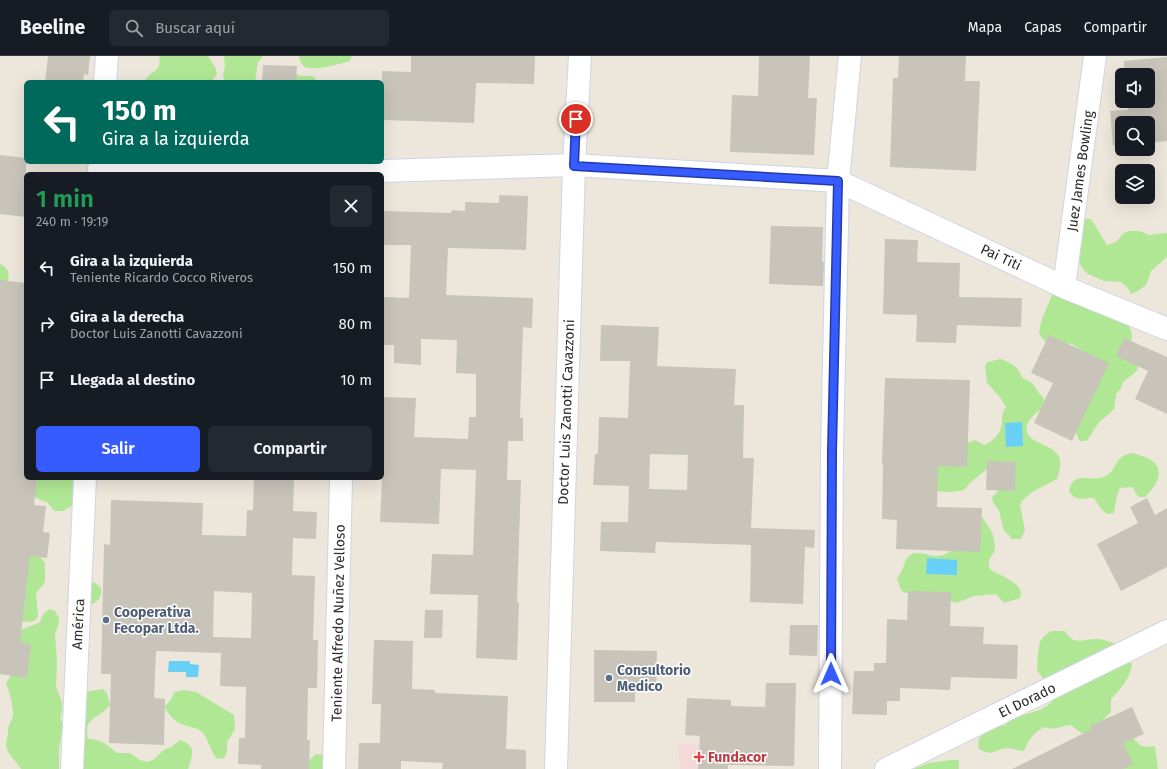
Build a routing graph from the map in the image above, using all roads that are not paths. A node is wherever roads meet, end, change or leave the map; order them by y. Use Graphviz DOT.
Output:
graph roads {
  1 [pos="107,56"];
  2 [pos="580,56"];
  3 [pos="850,56"];
  4 [pos="1095,56"];
  5 [pos="105,80"];
  6 [pos="574,166"];
  7 [pos="99,168"];
  8 [pos="299,172"];
  9 [pos="381,172"];
  10 [pos="838,181"];
  11 [pos="1064,287"];
  12 [pos="1167,329"];
  13 [pos="85,480"];
  14 [pos="341,480"];
  15 [pos="1167,631"];
  16 [pos="72,769"];
  17 [pos="334,769"];
  18 [pos="556,769"];
  19 [pos="830,769"];
  20 [pos="886,769"];
  1 -- 5 [label="street"];
  2 -- 6 [label="street, Doctor Luis Zanotti Cavazzoni"];
  3 -- 10 [label="street"];
  4 -- 11 [label="street, Juez James Bowling"];
  6 -- 9 [label="street"];
  6 -- 10 [label="street"];
  6 -- 18 [label="street, Doctor Luis Zanotti Cavazzoni"];
  7 -- 8 [label="street"];
  10 -- 11 [label="street, Pai Titi"];
  10 -- 19 [label="street"];
  11 -- 12 [label="street, Pai Titi"];
  13 -- 16 [label="street, América"];
  14 -- 17 [label="street, Teniente Alfredo Nuñez Velloso"];
  15 -- 20 [label="street, El Dorado"];
}
